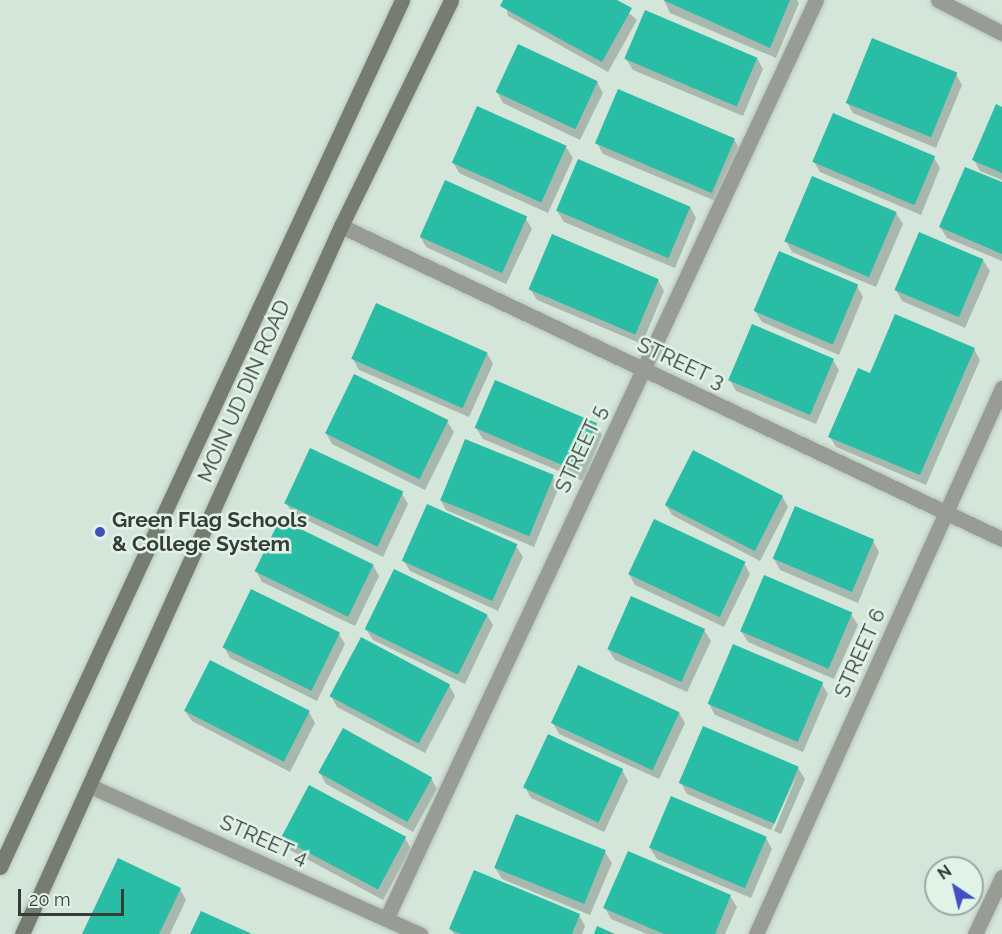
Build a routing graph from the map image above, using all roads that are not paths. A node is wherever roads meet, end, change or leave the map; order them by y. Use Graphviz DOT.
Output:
graph roads {
  1 [pos="402,0"];
  2 [pos="451,0"];
  3 [pos="816,0"];
  4 [pos="938,0"];
  5 [pos="1002,33"];
  6 [pos="341,226"];
  7 [pos="642,368"];
  8 [pos="1002,388"];
  9 [pos="946,513"];
  10 [pos="1002,539"];
  11 [pos="90,786"];
  12 [pos="0,867"];
  13 [pos="1002,877"];
  14 [pos="387,917"];
  15 [pos="22,934"];
  16 [pos="420,934"];
  17 [pos="756,934"];
  18 [pos="975,934"];
  1 -- 12 [label="main road, MOIN UD DIN ROAD"];
  2 -- 6 [label="main road, MOIN UD DIN ROAD"];
  3 -- 7 [label="street, STREET 5"];
  4 -- 5 [label="street"];
  6 -- 7 [label="street, STREET 3"];
  6 -- 11 [label="main road, MOIN UD DIN ROAD"];
  7 -- 9 [label="street, STREET 3"];
  7 -- 14 [label="street, STREET 5"];
  8 -- 9 [label="street, STREET 6"];
  9 -- 10 [label="street, STREET 3"];
  9 -- 17 [label="street, STREET 6"];
  11 -- 14 [label="street, STREET 4"];
  11 -- 15 [label="main road, MOIN UD DIN ROAD"];
  13 -- 18 [label="street"];
  14 -- 16 [label="street, STREET 4"];
}
